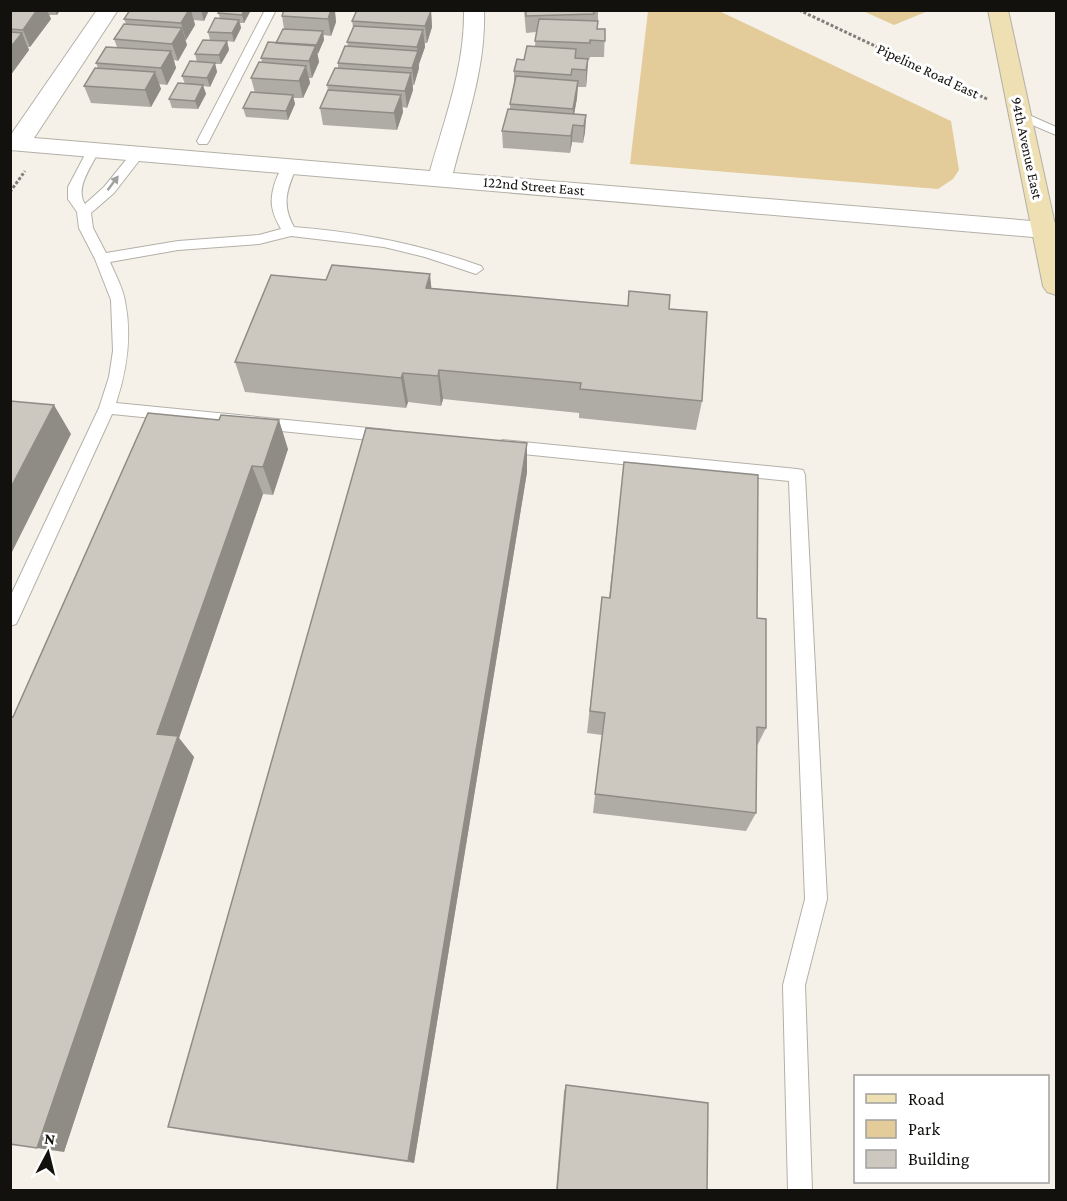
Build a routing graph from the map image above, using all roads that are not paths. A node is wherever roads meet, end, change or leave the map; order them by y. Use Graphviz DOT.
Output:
graph roads {
  1 [pos="108,10"];
  2 [pos="271,10"];
  3 [pos="474,10"];
  4 [pos="998,10"];
  5 [pos="1020,115"];
  6 [pos="1056,131"];
  7 [pos="203,141"];
  8 [pos="15,143"];
  9 [pos="94,149"];
  10 [pos="140,153"];
  11 [pos="290,166"];
  12 [pos="440,178"];
  13 [pos="84,212"];
  14 [pos="1050,230"];
  15 [pos="289,231"];
  16 [pos="102,260"];
  17 [pos="476,268"];
  18 [pos="1056,286"];
  19 [pos="107,408"];
  20 [pos="405,437"];
  21 [pos="488,445"];
  22 [pos="10,618"];
  23 [pos="800,1191"];
  1 -- 8 [label="street"];
  2 -- 7 [label="lane"];
  3 -- 12 [label="street"];
  4 -- 5 [label="main road, 94th Avenue East"];
  5 -- 6 [label="lane"];
  5 -- 14 [label="main road, 94th Avenue East"];
  8 -- 9 [label="street, 122nd Street East"];
  9 -- 10 [label="street, 122nd Street East"];
  9 -- 13 [label="lane"];
  10 -- 11 [label="street, 122nd Street East"];
  13 -- 10 [label="lane, one-way"];
  11 -- 12 [label="street, 122nd Street East"];
  11 -- 15 [label="lane"];
  12 -- 14 [label="street, 122nd Street East"];
  13 -- 16 [label="lane"];
  14 -- 18 [label="main road, 94th Avenue East"];
  15 -- 16 [label="lane"];
  15 -- 17 [label="lane"];
  16 -- 19 [label="lane"];
  19 -- 20 [label="lane"];
  19 -- 22 [label="lane"];
  21 -- 23 [label="lane"];
}
